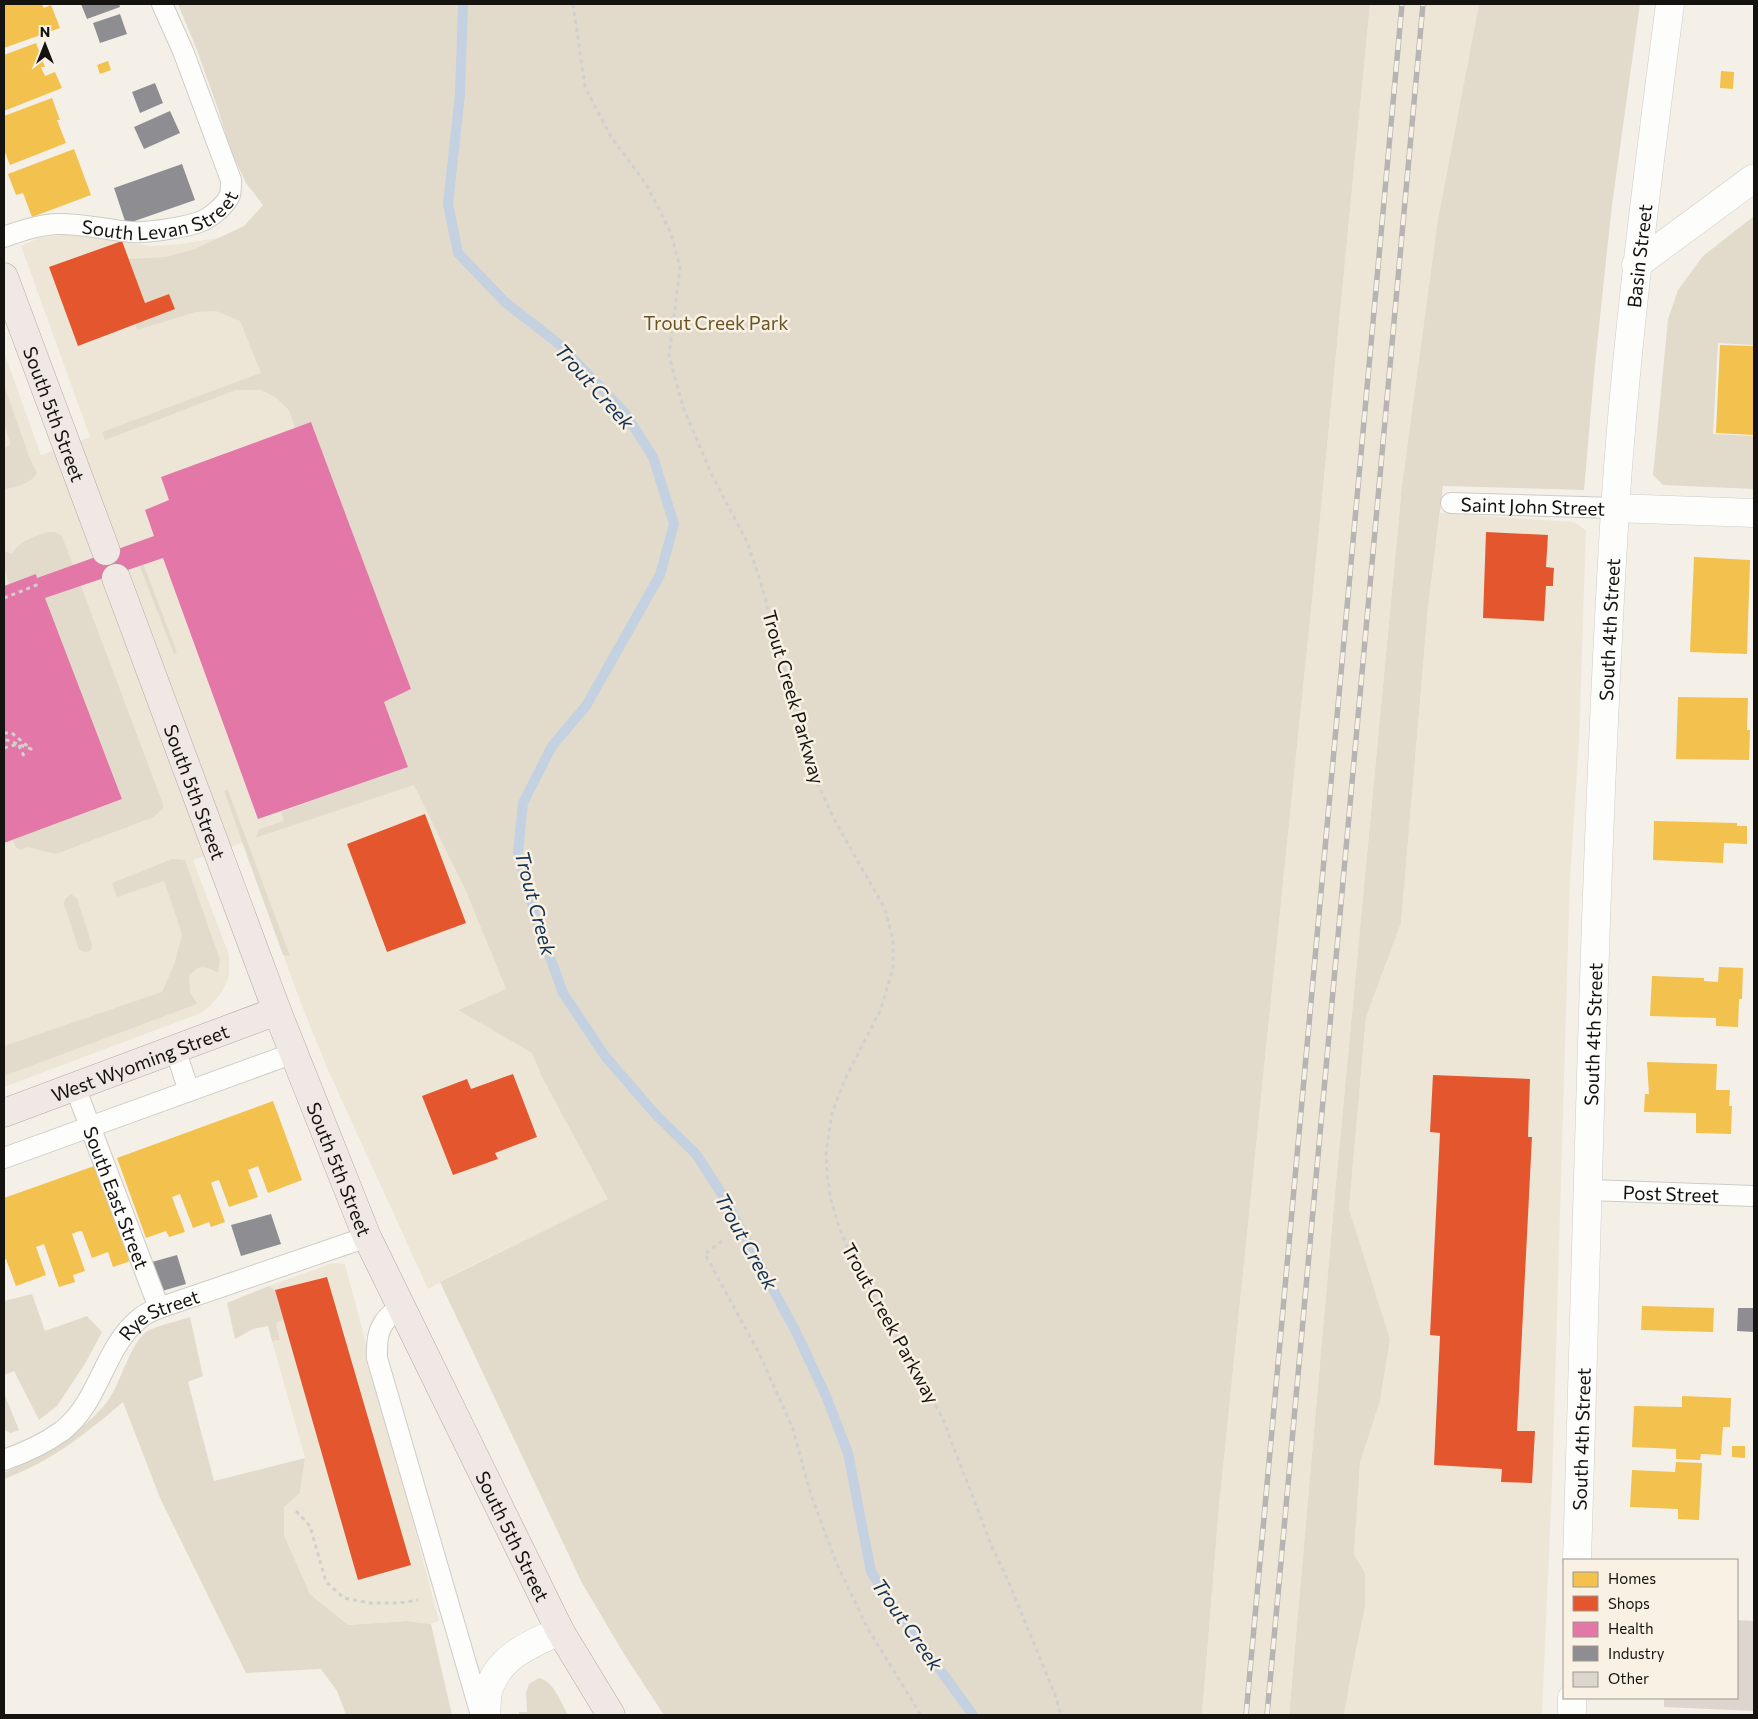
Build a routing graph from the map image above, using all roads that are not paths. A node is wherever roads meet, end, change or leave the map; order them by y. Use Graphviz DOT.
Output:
graph roads {
  1 [pos="162,4"];
  2 [pos="1670,4"];
  3 [pos="1754,178"];
  4 [pos="4,237"];
  5 [pos="1636,265"];
  6 [pos="4,277"];
  7 [pos="1451,503"];
  8 [pos="1616,508"];
  9 [pos="1754,513"];
  10 [pos="106,551"];
  11 [pos="116,578"];
  12 [pos="277,1011"];
  13 [pos="175,1049"];
  14 [pos="294,1053"];
  15 [pos="75,1087"];
  16 [pos="188,1091"];
  17 [pos="4,1113"];
  18 [pos="91,1127"];
  19 [pos="4,1158"];
  20 [pos="1589,1190"];
  21 [pos="1754,1196"];
  22 [pos="367,1237"];
  23 [pos="401,1306"];
  24 [pos="159,1308"];
  25 [pos="4,1460"];
  26 [pos="1577,1559"];
  27 [pos="560,1631"];
  28 [pos="1572,1699"];
  29 [pos="481,1715"];
  30 [pos="486,1715"];
  31 [pos="611,1715"];
  32 [pos="1572,1715"];
  1 -- 4 [label="lane, South Levan Street"];
  2 -- 5 [label="main road, Basin Street"];
  3 -- 5 [label="main road"];
  5 -- 8 [label="main road, Basin Street"];
  6 -- 10 [label="main road, South 5th Street"];
  7 -- 8 [label="lane, Saint John Street"];
  8 -- 9 [label="main road"];
  8 -- 20 [label="main road, South 4th Street"];
  11 -- 12 [label="main road, South 5th Street"];
  12 -- 13 [label="main road, West Wyoming Street"];
  12 -- 14 [label="main road, South 5th Street"];
  13 -- 15 [label="main road, West Wyoming Street"];
  13 -- 16 [label="lane"];
  14 -- 16 [label="lane"];
  14 -- 22 [label="main road, South 5th Street"];
  15 -- 17 [label="main road, West Wyoming Street"];
  15 -- 18 [label="lane, South East Street"];
  16 -- 18 [label="lane"];
  18 -- 19 [label="lane"];
  18 -- 24 [label="lane, South East Street"];
  20 -- 21 [label="lane, Post Street"];
  20 -- 26 [label="main road, South 4th Street"];
  22 -- 23 [label="main road, South 5th Street"];
  22 -- 24 [label="lane, Rye Street"];
  23 -- 27 [label="main road, South 5th Street"];
  23 -- 29 [label="lane"];
  24 -- 25 [label="lane, Rye Street"];
  27 -- 30 [label="main road"];
  27 -- 31 [label="main road, South 5th Street"];
  28 -- 32 [label="main road"];
}
